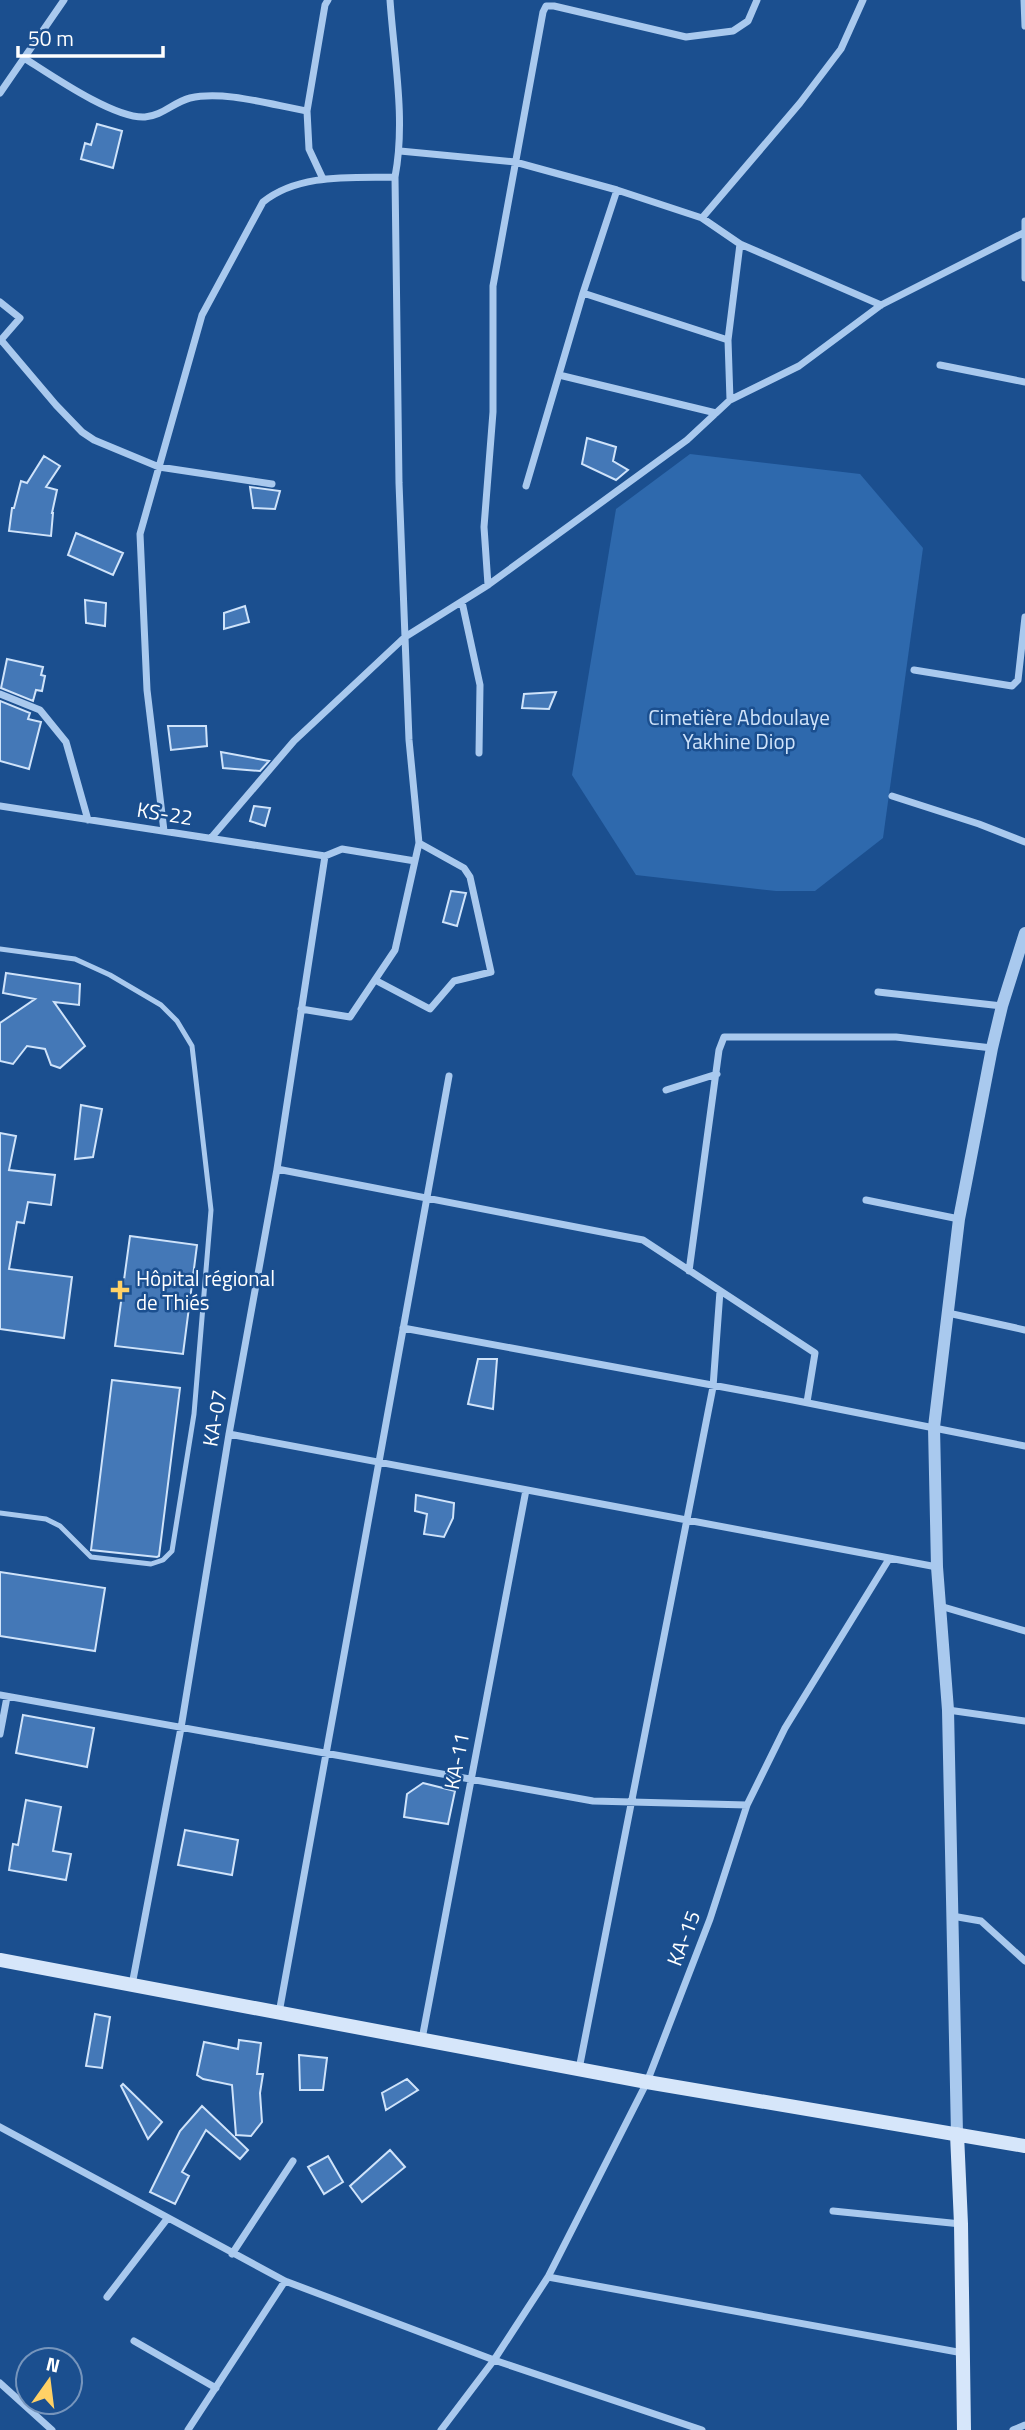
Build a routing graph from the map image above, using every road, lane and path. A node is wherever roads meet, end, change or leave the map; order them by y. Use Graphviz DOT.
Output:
graph roads {
  1 [pos="64,0"];
  2 [pos="328,0"];
  3 [pos="390,0"];
  4 [pos="757,0"];
  5 [pos="863,0"];
  6 [pos="1024,0"];
  7 [pos="1025,26"];
  8 [pos="24,58"];
  9 [pos="0,93"];
  10 [pos="307,111"];
  11 [pos="400,151"];
  12 [pos="515,162"];
  13 [pos="395,177"];
  14 [pos="323,179"];
  15 [pos="617,190"];
  16 [pos="702,218"];
  17 [pos="1025,221"];
  18 [pos="1024,232"];
  19 [pos="740,244"];
  20 [pos="1025,278"];
  21 [pos="583,293"];
  22 [pos="0,302"];
  23 [pos="881,305"];
  24 [pos="728,340"];
  25 [pos="1,341"];
  26 [pos="940,366"];
  27 [pos="559,375"];
  28 [pos="1025,382"];
  29 [pos="730,400"];
  30 [pos="716,413"];
  31 [pos="159,467"];
  32 [pos="272,484"];
  33 [pos="526,486"];
  34 [pos="488,585"];
  35 [pos="462,602"];
  36 [pos="1025,617"];
  37 [pos="405,637"];
  38 [pos="914,670"];
  39 [pos="0,694"];
  40 [pos="479,753"];
  41 [pos="892,796"];
  42 [pos="0,806"];
  43 [pos="88,820"];
  44 [pos="164,831"];
  45 [pos="211,838"];
  46 [pos="1025,842"];
  47 [pos="419,843"];
  48 [pos="325,856"];
  49 [pos="415,861"];
  50 [pos="1024,936"];
  51 [pos="0,949"];
  52 [pos="1021,961"];
  53 [pos="375,980"];
  54 [pos="878,992"];
  55 [pos="1002,1006"];
  56 [pos="301,1009"];
  57 [pos="992,1048"];
  58 [pos="718,1074"];
  59 [pos="449,1076"];
  60 [pos="666,1090"];
  61 [pos="277,1170"];
  62 [pos="427,1199"];
  63 [pos="866,1200"];
  64 [pos="959,1219"];
  65 [pos="690,1271"];
  66 [pos="720,1291"];
  67 [pos="948,1313"];
  68 [pos="403,1328"];
  69 [pos="1025,1330"];
  70 [pos="713,1387"];
  71 [pos="807,1402"];
  72 [pos="934,1427"];
  73 [pos="229,1434"];
  74 [pos="1025,1446"];
  75 [pos="379,1462"];
  76 [pos="526,1490"];
  77 [pos="0,1513"];
  78 [pos="687,1520"];
  79 [pos="890,1559"];
  80 [pos="937,1567"];
  81 [pos="940,1606"];
  82 [pos="1025,1631"];
  83 [pos="4,1696"];
  84 [pos="948,1710"];
  85 [pos="1025,1721"];
  86 [pos="181,1728"];
  87 [pos="0,1734"];
  88 [pos="326,1753"];
  89 [pos="471,1779"];
  90 [pos="632,1802"];
  91 [pos="747,1805"];
  92 [pos="952,1916"];
  93 [pos="0,1960"];
  94 [pos="1025,1961"];
  95 [pos="132,1985"];
  96 [pos="279,2012"];
  97 [pos="422,2039"];
  98 [pos="579,2069"];
  99 [pos="648,2082"];
  100 [pos="0,2127"];
  101 [pos="957,2134"];
  102 [pos="1025,2146"];
  103 [pos="293,2161"];
  104 [pos="833,2211"];
  105 [pos="167,2219"];
  106 [pos="961,2224"];
  107 [pos="232,2254"];
  108 [pos="548,2277"];
  109 [pos="285,2281"];
  110 [pos="107,2297"];
  111 [pos="134,2341"];
  112 [pos="963,2353"];
  113 [pos="494,2360"];
  114 [pos="0,2383"];
  115 [pos="216,2388"];
  116 [pos="1025,2425"];
  117 [pos="52,2430"];
  118 [pos="188,2430"];
  119 [pos="441,2430"];
  120 [pos="698,2430"];
  121 [pos="964,2430"];
  122 [pos="1013,2430"];
  1 -- 8 [label="street"];
  2 -- 10 [label="street"];
  3 -- 11 [label="street"];
  4 -- 12 [label="street"];
  5 -- 16 [label="street"];
  6 -- 7 [label="street"];
  8 -- 9 [label="street"];
  8 -- 10 [label="street"];
  10 -- 14 [label="street"];
  11 -- 12 [label="street"];
  11 -- 13 [label="street"];
  12 -- 15 [label="street"];
  12 -- 34 [label="street"];
  13 -- 14 [label="street"];
  13 -- 37 [label="street"];
  14 -- 31 [label="street"];
  15 -- 16 [label="street"];
  15 -- 21 [label="street"];
  16 -- 19 [label="street"];
  17 -- 18 [label="street"];
  18 -- 20 [label="street"];
  18 -- 23 [label="street"];
  19 -- 23 [label="street"];
  19 -- 24 [label="street"];
  21 -- 24 [label="street"];
  21 -- 27 [label="street"];
  22 -- 25 [label="street"];
  23 -- 29 [label="street"];
  24 -- 29 [label="street"];
  25 -- 31 [label="street"];
  26 -- 28 [label="street"];
  27 -- 30 [label="street"];
  27 -- 33 [label="street"];
  29 -- 30 [label="street"];
  30 -- 34 [label="street"];
  31 -- 32 [label="street"];
  31 -- 44 [label="street"];
  34 -- 35 [label="street"];
  35 -- 37 [label="street"];
  35 -- 40 [label="street"];
  36 -- 38 [label="street"];
  37 -- 45 [label="street"];
  37 -- 47 [label="street"];
  39 -- 43 [label="street"];
  41 -- 46 [label="street"];
  42 -- 43 [label="street, KS-22"];
  43 -- 44 [label="street, KS-22"];
  44 -- 45 [label="street, KS-22"];
  45 -- 48 [label="street, KS-22"];
  47 -- 49 [label="street"];
  47 -- 53 [label="street"];
  48 -- 49 [label="street, KS-22"];
  48 -- 56 [label="street, KA-07"];
  49 -- 53 [label="street"];
  50 -- 52 [label="street"];
  51 -- 77 [label="lane"];
  52 -- 55 [label="street"];
  53 -- 56 [label="street"];
  54 -- 55 [label="street"];
  55 -- 57 [label="street"];
  56 -- 61 [label="street, KA-07"];
  57 -- 58 [label="street"];
  57 -- 64 [label="street"];
  58 -- 60 [label="street"];
  58 -- 65 [label="street"];
  59 -- 62 [label="street"];
  61 -- 62 [label="street"];
  61 -- 73 [label="street, KA-07"];
  62 -- 65 [label="street"];
  62 -- 68 [label="street"];
  63 -- 64 [label="street"];
  64 -- 67 [label="street"];
  65 -- 66 [label="street"];
  66 -- 70 [label="street"];
  66 -- 71 [label="street"];
  67 -- 69 [label="street"];
  67 -- 72 [label="street"];
  68 -- 70 [label="street"];
  68 -- 75 [label="street"];
  70 -- 71 [label="street"];
  70 -- 78 [label="street"];
  71 -- 72 [label="street"];
  72 -- 74 [label="street"];
  72 -- 80 [label="street"];
  73 -- 75 [label="street"];
  73 -- 86 [label="street, KA-07"];
  75 -- 76 [label="street"];
  75 -- 88 [label="street"];
  76 -- 78 [label="street"];
  76 -- 89 [label="street, KA-11"];
  78 -- 79 [label="street"];
  78 -- 90 [label="street"];
  79 -- 80 [label="street"];
  79 -- 91 [label="street, KA-15"];
  80 -- 81 [label="street"];
  81 -- 82 [label="street"];
  81 -- 84 [label="street"];
  83 -- 86 [label="street"];
  83 -- 87 [label="street"];
  84 -- 85 [label="street"];
  84 -- 92 [label="street"];
  86 -- 88 [label="street"];
  86 -- 95 [label="street, KA-07"];
  88 -- 89 [label="street"];
  88 -- 96 [label="street"];
  89 -- 90 [label="street"];
  89 -- 97 [label="street, KA-11"];
  90 -- 91 [label="street"];
  90 -- 98 [label="street"];
  91 -- 99 [label="street, KA-15"];
  92 -- 94 [label="street"];
  92 -- 101 [label="street"];
  93 -- 95 [label="main road"];
  95 -- 96 [label="main road"];
  96 -- 97 [label="main road"];
  97 -- 98 [label="main road"];
  98 -- 99 [label="main road"];
  99 -- 101 [label="main road"];
  99 -- 108 [label="street, KA-15"];
  100 -- 105 [label="street"];
  101 -- 102 [label="main road"];
  101 -- 106 [label="main road"];
  103 -- 107 [label="street"];
  104 -- 106 [label="street"];
  105 -- 107 [label="street"];
  105 -- 110 [label="street"];
  106 -- 112 [label="main road"];
  107 -- 109 [label="street"];
  108 -- 112 [label="street"];
  108 -- 113 [label="street, KA-15"];
  109 -- 113 [label="street"];
  109 -- 115 [label="street"];
  111 -- 115 [label="street"];
  112 -- 121 [label="main road"];
  113 -- 119 [label="street, KA-15"];
  113 -- 120 [label="street"];
  114 -- 117 [label="street"];
  115 -- 118 [label="street"];
  116 -- 122 [label="street"];
}
